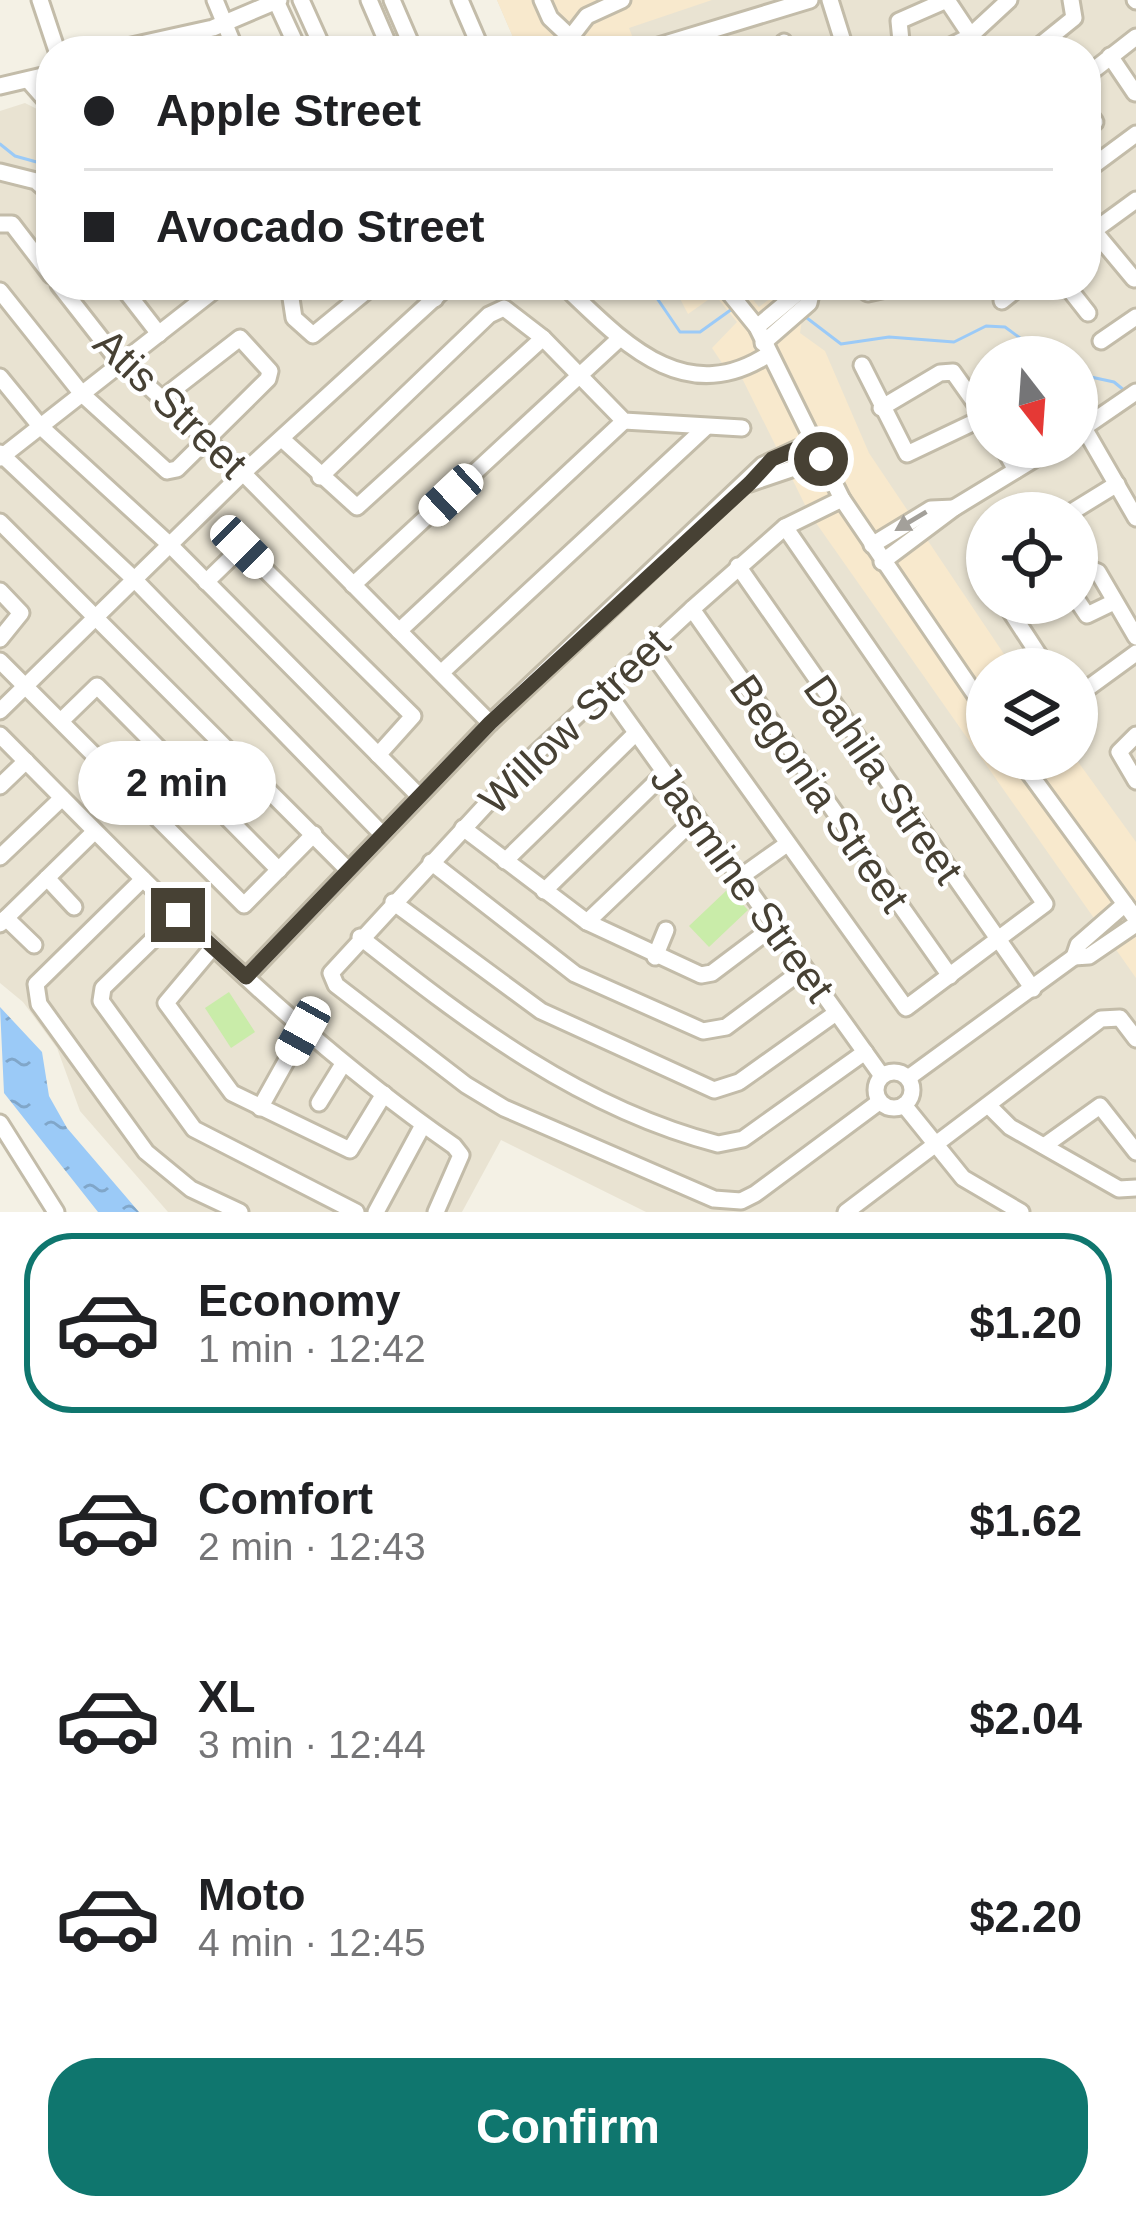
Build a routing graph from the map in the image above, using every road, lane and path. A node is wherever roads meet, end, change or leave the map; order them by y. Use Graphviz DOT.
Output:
graph roads {
  1 [pos="40,0"];
  2 [pos="215,0"];
  3 [pos="302,0"];
  4 [pos="369,0"];
  5 [pos="392,0"];
  6 [pos="460,0"];
  7 [pos="542,0"];
  8 [pos="574,0"];
  9 [pos="622,0"];
  10 [pos="810,0"];
  11 [pos="830,0"];
  12 [pos="1009,0"];
  13 [pos="1071,0"];
  14 [pos="278,1"];
  15 [pos="600,4"];
  16 [pos="582,20"];
  17 [pos="223,24"];
  18 [pos="52,36"];
  19 [pos="182,36"];
  20 [pos="229,36"];
  21 [pos="293,36"];
  22 [pos="318,36"];
  23 [pos="385,36"];
  24 [pos="408,36"];
  25 [pos="476,36"];
  26 [pos="568,36"];
  27 [pos="571,36"];
  28 [pos="707,36"];
  29 [pos="841,36"];
  30 [pos="900,36"];
  31 [pos="968,36"];
  32 [pos="970,36"];
  33 [pos="1052,36"];
  34 [pos="1136,38"];
  35 [pos="1110,56"];
  36 [pos="1101,64"];
  37 [pos="36,79"];
  38 [pos="29,81"];
  39 [pos="0,86"];
  40 [pos="36,89"];
  41 [pos="1135,92"];
  42 [pos="1136,134"];
  43 [pos="1101,160"];
  44 [pos="0,172"];
  45 [pos="36,182"];
  46 [pos="1136,200"];
  47 [pos="0,224"];
  48 [pos="1101,225"];
  49 [pos="1101,244"];
  50 [pos="36,255"];
  51 [pos="1134,279"];
  52 [pos="0,291"];
  53 [pos="72,300"];
  54 [pos="133,300"];
  55 [pos="202,300"];
  56 [pos="292,300"];
  57 [pos="358,300"];
  58 [pos="434,300"];
  59 [pos="579,300"];
  60 [pos="734,300"];
  61 [pos="809,300"];
  62 [pos="1078,300"];
  63 [pos="1088,313"];
  64 [pos="1136,317"];
  65 [pos="159,334"];
  66 [pos="760,335"];
  67 [pos="543,338"];
  68 [pos="619,339"];
  69 [pos="1101,341"];
  70 [pos="124,361"];
  71 [pos="862,365"];
  72 [pos="580,375"];
  73 [pos="0,376"];
  74 [pos="966,390"];
  75 [pos="1136,392"];
  76 [pos="82,394"];
  77 [pos="164,397"];
  78 [pos="881,408"];
  79 [pos="1098,418"];
  80 [pos="624,421"];
  81 [pos="40,426"];
  82 [pos="966,427"];
  83 [pos="705,428"];
  84 [pos="742,428"];
  85 [pos="205,436"];
  86 [pos="282,439"];
  87 [pos="812,442"];
  88 [pos="786,453"];
  89 [pos="1,456"];
  90 [pos="1098,456"];
  91 [pos="821,459"];
  92 [pos="1019,468"];
  93 [pos="793,470"];
  94 [pos="1016,470"];
  95 [pos="243,473"];
  96 [pos="320,477"];
  97 [pos="750,483"];
  98 [pos="1117,484"];
  99 [pos="1098,496"];
  100 [pos="842,499"];
  101 [pos="954,508"];
  102 [pos="1136,518"];
  103 [pos="0,522"];
  104 [pos="785,527"];
  105 [pos="170,544"];
  106 [pos="872,545"];
  107 [pos="882,562"];
  108 [pos="738,566"];
  109 [pos="1098,574"];
  110 [pos="134,579"];
  111 [pos="206,582"];
  112 [pos="353,585"];
  113 [pos="0,591"];
  114 [pos="1114,602"];
  115 [pos="692,609"];
  116 [pos="1098,610"];
  117 [pos="98,614"];
  118 [pos="399,631"];
  119 [pos="1136,637"];
  120 [pos="0,639"];
  121 [pos="650,649"];
  122 [pos="1136,653"];
  123 [pos="0,661"];
  124 [pos="441,673"];
  125 [pos="1098,681"];
  126 [pos="966,682"];
  127 [pos="25,685"];
  128 [pos="605,689"];
  129 [pos="0,710"];
  130 [pos="62,720"];
  131 [pos="490,723"];
  132 [pos="636,733"];
  133 [pos="0,735"];
  134 [pos="1136,735"];
  135 [pos="378,755"];
  136 [pos="26,760"];
  137 [pos="664,773"];
  138 [pos="1034,780"];
  139 [pos="1136,782"];
  140 [pos="0,786"];
  141 [pos="419,796"];
  142 [pos="62,798"];
  143 [pos="696,818"];
  144 [pos="463,828"];
  145 [pos="94,832"];
  146 [pos="314,834"];
  147 [pos="382,834"];
  148 [pos="787,844"];
  149 [pos="0,857"];
  150 [pos="505,861"];
  151 [pos="430,862"];
  152 [pos="279,870"];
  153 [pos="349,870"];
  154 [pos="47,878"];
  155 [pos="739,878"];
  156 [pos="143,879"];
  157 [pos="544,891"];
  158 [pos="393,902"];
  159 [pos="1125,904"];
  160 [pos="74,907"];
  161 [pos="178,915"];
  162 [pos="3,921"];
  163 [pos="1136,921"];
  164 [pos="587,922"];
  165 [pos="1102,924"];
  166 [pos="773,927"];
  167 [pos="666,930"];
  168 [pos="360,937"];
  169 [pos="1114,939"];
  170 [pos="997,940"];
  171 [pos="34,945"];
  172 [pos="213,947"];
  173 [pos="656,957"];
  174 [pos="1074,957"];
  175 [pos="804,968"];
  176 [pos="950,976"];
  177 [pos="246,977"];
  178 [pos="1033,989"];
  179 [pos="836,1013"];
  180 [pos="303,1031"];
  181 [pos="1136,1040"];
  182 [pos="865,1052"];
  183 [pos="343,1064"];
  184 [pos="882,1076"];
  185 [pos="908,1078"];
  186 [pos="384,1094"];
  187 [pos="879,1102"];
  188 [pos="320,1103"];
  189 [pos="904,1106"];
  190 [pos="989,1106"];
  191 [pos="260,1108"];
  192 [pos="423,1125"];
  193 [pos="1,1132"];
  194 [pos="935,1146"];
  195 [pos="1044,1146"];
  196 [pos="1136,1152"];
  197 [pos="1136,1188"];
  198 [pos="743,1206"];
  199 [pos="857,1209"];
  200 [pos="1018,1211"];
  201 [pos="56,1212"];
  202 [pos="240,1212"];
  203 [pos="356,1212"];
  204 [pos="376,1212"];
  205 [pos="436,1212"];
  1 -- 18 [label="street"];
  2 -- 17 [label="street"];
  3 -- 22 [label="street"];
  4 -- 23 [label="street"];
  5 -- 24 [label="street"];
  6 -- 25 [label="street"];
  7 -- 26 [label="street"];
  8 -- 16 [label="street"];
  9 -- 15 [label="street"];
  10 -- 28 [label="street"];
  11 -- 29 [label="street"];
  12 -- 32 [label="street"];
  13 -- 33 [label="street"];
  14 -- 17 [label="street"];
  14 -- 21 [label="street"];
  15 -- 16 [label="street"];
  16 -- 27 [label="street"];
  17 -- 19 [label="street"];
  17 -- 20 [label="street"];
  30 -- 31 [label="street"];
  34 -- 35 [label="street"];
  35 -- 36 [label="street"];
  35 -- 41 [label="street"];
  37 -- 38 [label="street"];
  38 -- 39 [label="street"];
  38 -- 40 [label="street"];
  42 -- 43 [label="street"];
  44 -- 45 [label="street"];
  46 -- 48 [label="street"];
  47 -- 50 [label="street"];
  49 -- 51 [label="street"];
  52 -- 76 [label="street"];
  53 -- 70 [label="street, Atis Street"];
  54 -- 65 [label="street"];
  55 -- 65 [label="street"];
  56 -- 57 [label="street"];
  58 -- 86 [label="street"];
  59 -- 68 [label="street"];
  60 -- 66 [label="street"];
  61 -- 66 [label="street"];
  62 -- 63 [label="street"];
  64 -- 69 [label="street"];
  65 -- 70 [label="street"];
  66 -- 68 [label="street"];
  66 -- 87 [label="street"];
  67 -- 72 [label="street"];
  67 -- 96 [label="street"];
  67 -- 96 [label="street"];
  68 -- 72 [label="street"];
  70 -- 76 [label="street"];
  70 -- 77 [label="street, Atis Street"];
  71 -- 78 [label="street"];
  72 -- 80 [label="street"];
  72 -- 112 [label="street"];
  73 -- 81 [label="street"];
  74 -- 78 [label="street"];
  75 -- 79 [label="street"];
  76 -- 81 [label="street"];
  76 -- 85 [label="street"];
  77 -- 85 [label="street, Atis Street"];
  77 -- 85 [label="street"];
  78 -- 82 [label="street"];
  80 -- 83 [label="street"];
  80 -- 118 [label="street"];
  81 -- 89 [label="street"];
  81 -- 105 [label="street"];
  83 -- 84 [label="street"];
  83 -- 124 [label="street"];
  85 -- 95 [label="street, Atis Street"];
  86 -- 95 [label="street"];
  86 -- 96 [label="street"];
  87 -- 88 [label="street"];
  87 -- 91 [label="street"];
  88 -- 93 [label="street"];
  88 -- 97 [label="street"];
  89 -- 110 [label="street"];
  90 -- 98 [label="street"];
  91 -- 93 [label="street"];
  91 -- 100 [label="street"];
  92 -- 94 [label="street"];
  93 -- 97 [label="street"];
  94 -- 101 [label="street"];
  95 -- 105 [label="street"];
  95 -- 112 [label="street, Atis Street"];
  97 -- 131 [label="street"];
  98 -- 99 [label="street"];
  98 -- 102 [label="street"];
  100 -- 104 [label="street, Willow Street"];
  100 -- 106 [label="street"];
  101 -- 106 [label="street, one-way"];
  101 -- 107 [label="street"];
  103 -- 117 [label="street"];
  104 -- 108 [label="street, Willow Street"];
  104 -- 170 [label="street"];
  105 -- 110 [label="street"];
  105 -- 111 [label="street"];
  106 -- 107 [label="street"];
  107 -- 126 [label="street"];
  108 -- 115 [label="street, Willow Street"];
  108 -- 170 [label="street, Dahila Street"];
  109 -- 114 [label="street"];
  110 -- 117 [label="street"];
  110 -- 147 [label="street"];
  111 -- 135 [label="street"];
  111 -- 135 [label="street"];
  112 -- 118 [label="street, Atis Street"];
  113 -- 120 [label="street"];
  114 -- 116 [label="street"];
  114 -- 119 [label="street"];
  115 -- 121 [label="street, Willow Street"];
  115 -- 176 [label="street, Begonia Street"];
  117 -- 127 [label="street"];
  117 -- 146 [label="street"];
  118 -- 124 [label="street, Atis Street"];
  121 -- 128 [label="street, Willow Street"];
  121 -- 148 [label="street"];
  122 -- 125 [label="street"];
  123 -- 127 [label="street"];
  124 -- 131 [label="street, Atis Street"];
  127 -- 129 [label="street"];
  127 -- 130 [label="street"];
  128 -- 132 [label="street, Jasmine Street"];
  128 -- 144 [label="street, Willow Street"];
  130 -- 152 [label="street"];
  130 -- 152 [label="street"];
  131 -- 141 [label="street"];
  132 -- 137 [label="street, Jasmine Street"];
  132 -- 150 [label="street"];
  133 -- 136 [label="street"];
  134 -- 139 [label="street"];
  135 -- 141 [label="street"];
  136 -- 140 [label="street"];
  136 -- 142 [label="street"];
  137 -- 143 [label="street, Jasmine Street"];
  137 -- 157 [label="street"];
  138 -- 159 [label="street"];
  141 -- 147 [label="street"];
  142 -- 145 [label="street"];
  142 -- 149 [label="street"];
  143 -- 155 [label="street, Jasmine Street"];
  143 -- 164 [label="street"];
  144 -- 150 [label="street"];
  144 -- 151 [label="street, Willow Street"];
  145 -- 154 [label="street"];
  145 -- 156 [label="street"];
  146 -- 152 [label="street"];
  146 -- 153 [label="street"];
  147 -- 153 [label="street"];
  148 -- 155 [label="street"];
  148 -- 176 [label="street"];
  150 -- 157 [label="street"];
  151 -- 158 [label="street, Willow Street"];
  151 -- 175 [label="street"];
  153 -- 177 [label="street"];
  154 -- 160 [label="street"];
  154 -- 162 [label="street"];
  155 -- 166 [label="street, Jasmine Street"];
  156 -- 161 [label="street"];
  156 -- 202 [label="street"];
  157 -- 164 [label="street"];
  158 -- 168 [label="street, Willow Street"];
  158 -- 179 [label="street"];
  159 -- 163 [label="street"];
  159 -- 165 [label="street"];
  161 -- 172 [label="street"];
  161 -- 203 [label="street"];
  162 -- 171 [label="street"];
  163 -- 169 [label="street"];
  164 -- 173 [label="street"];
  165 -- 169 [label="street"];
  165 -- 174 [label="street"];
  166 -- 173 [label="street"];
  166 -- 175 [label="street, Jasmine Street"];
  167 -- 173 [label="street"];
  168 -- 182 [label="street"];
  168 -- 198 [label="street, Willow Street"];
  169 -- 174 [label="street"];
  170 -- 176 [label="street"];
  170 -- 178 [label="street, Dahila Street"];
  172 -- 177 [label="street"];
  172 -- 191 [label="street"];
  174 -- 178 [label="street"];
  175 -- 179 [label="street, Jasmine Street"];
  177 -- 180 [label="street"];
  178 -- 185 [label="street"];
  179 -- 182 [label="street, Jasmine Street"];
  180 -- 183 [label="street"];
  180 -- 191 [label="street"];
  181 -- 190 [label="street"];
  182 -- 184 [label="street, Jasmine Street"];
  183 -- 186 [label="street"];
  183 -- 188 [label="street"];
  184 -- 185 [label="street"];
  184 -- 187 [label="street"];
  185 -- 189 [label="street"];
  186 -- 191 [label="street"];
  186 -- 192 [label="street"];
  187 -- 189 [label="street"];
  187 -- 198 [label="street"];
  189 -- 194 [label="street"];
  190 -- 194 [label="street"];
  190 -- 195 [label="street"];
  192 -- 204 [label="street"];
  192 -- 205 [label="street"];
  193 -- 201 [label="street"];
  194 -- 199 [label="street"];
  194 -- 200 [label="street"];
  195 -- 196 [label="street"];
  195 -- 197 [label="street"];
}
